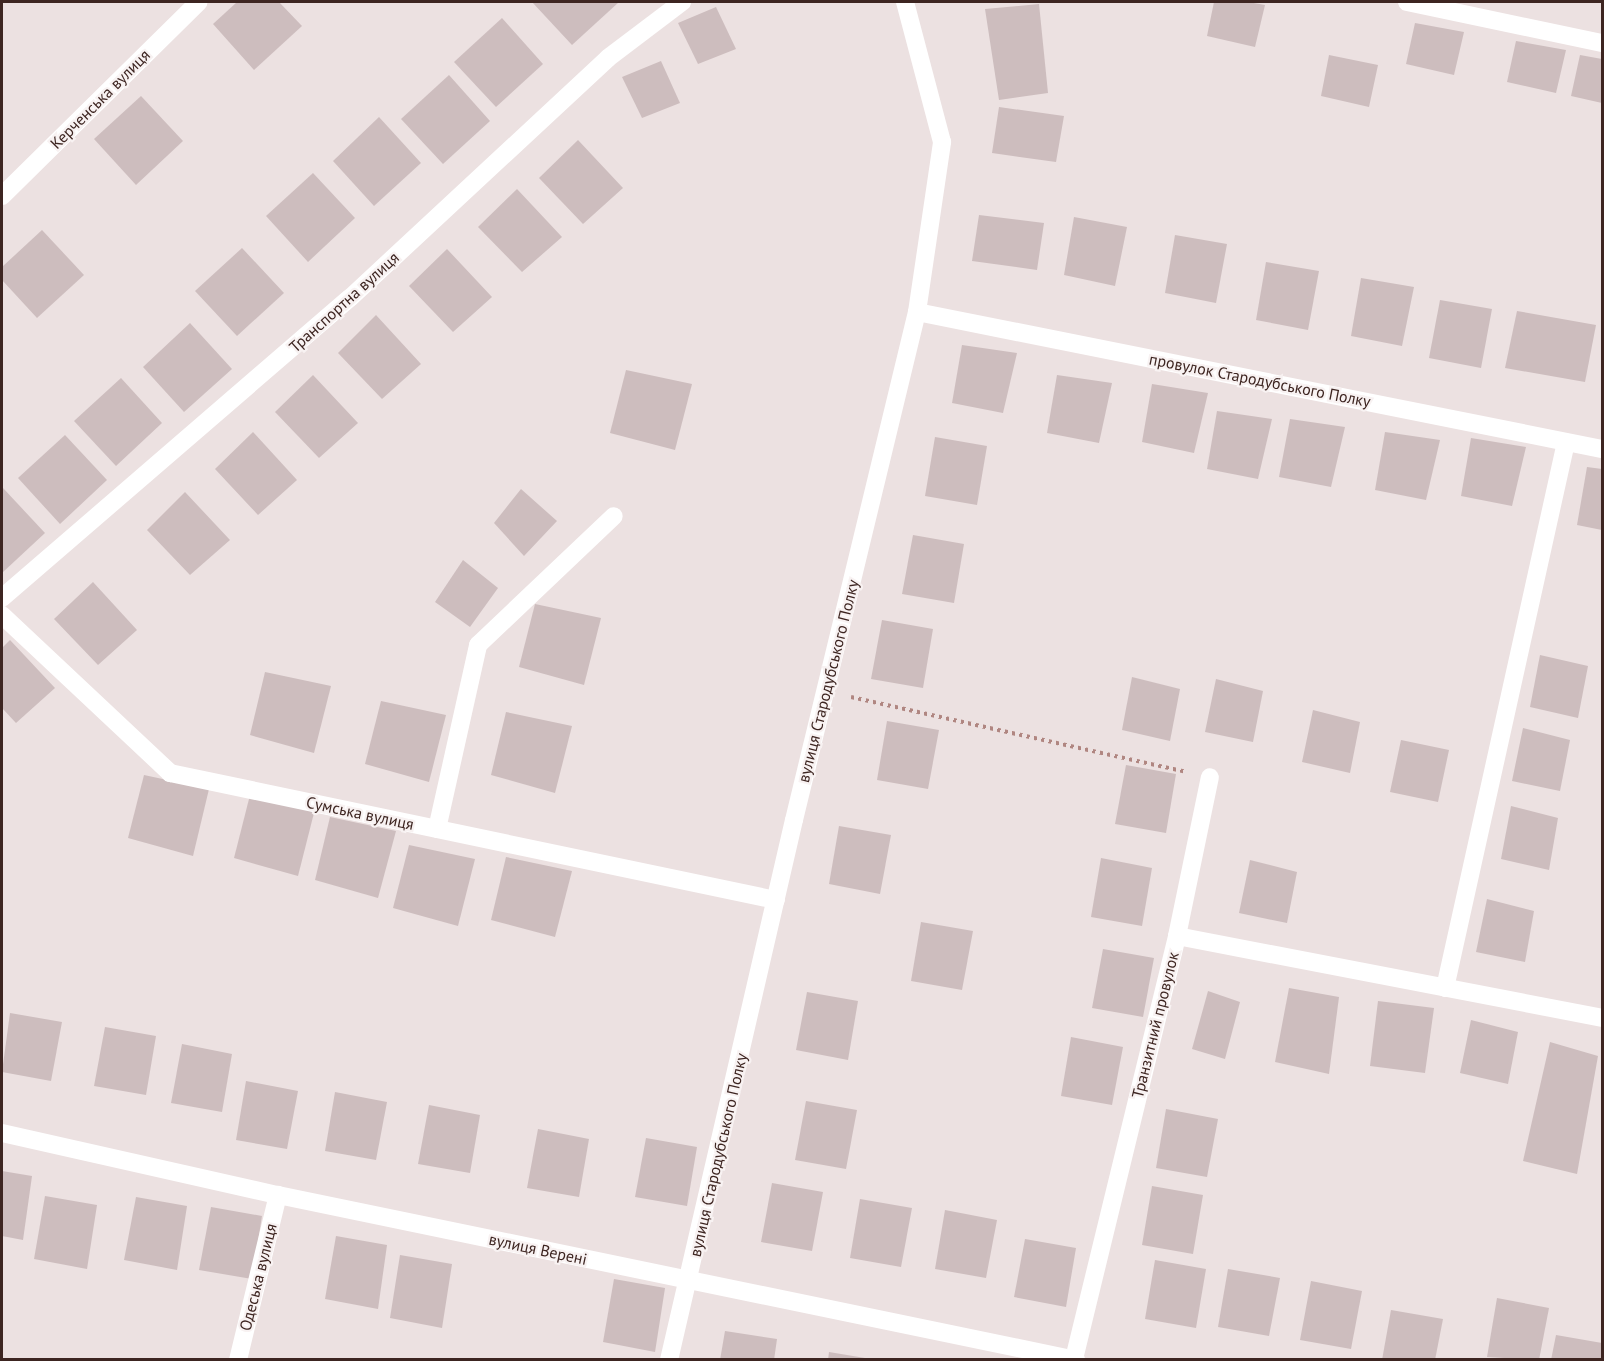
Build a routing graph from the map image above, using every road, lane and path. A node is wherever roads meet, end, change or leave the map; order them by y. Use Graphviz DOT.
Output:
graph roads {
  1 [pos="199,2"];
  2 [pos="682,2"];
  3 [pos="905,2"];
  4 [pos="1407,2"];
  5 [pos="1602,43"];
  6 [pos="2,196"];
  7 [pos="918,312"];
  8 [pos="1566,442"];
  9 [pos="1602,449"];
  10 [pos="614,516"];
  11 [pos="2,597"];
  12 [pos="2,615"];
  13 [pos="825,691"];
  14 [pos="1210,777"];
  15 [pos="436,829"];
  16 [pos="776,900"];
  17 [pos="1177,936"];
  18 [pos="1445,988"];
  19 [pos="1602,1018"];
  20 [pos="2,1132"];
  21 [pos="278,1195"];
  22 [pos="689,1280"];
  23 [pos="238,1359"];
  24 [pos="669,1359"];
  25 [pos="1075,1359"];
  1 -- 6 [label="street, Керченська вулиця"];
  2 -- 11 [label="street, Транспортна вулиця"];
  3 -- 7 [label="street, вулиця Стародубського Полку"];
  4 -- 5 [label="street"];
  7 -- 8 [label="street, провулок Стародубського Полку"];
  7 -- 13 [label="street, вулиця Стародубського Полку"];
  8 -- 9 [label="street, провулок Стародубського Полку"];
  8 -- 18 [label="street"];
  10 -- 15 [label="street"];
  12 -- 15 [label="street, Сумська вулиця"];
  13 -- 14 [label="path"];
  13 -- 16 [label="street, вулиця Стародубського Полку"];
  14 -- 17 [label="street"];
  15 -- 16 [label="street, Сумська вулиця"];
  16 -- 22 [label="street, вулиця Стародубського Полку"];
  17 -- 18 [label="street, Транзитний провулок"];
  17 -- 25 [label="street, Транзитний провулок"];
  18 -- 19 [label="street, Транзитний провулок"];
  20 -- 21 [label="street, вулиця Верені"];
  21 -- 22 [label="street, вулиця Верені"];
  21 -- 23 [label="street, Одеська вулиця"];
  22 -- 24 [label="street, вулиця Стародубського Полку"];
  22 -- 25 [label="street, вулиця Верені"];
}
